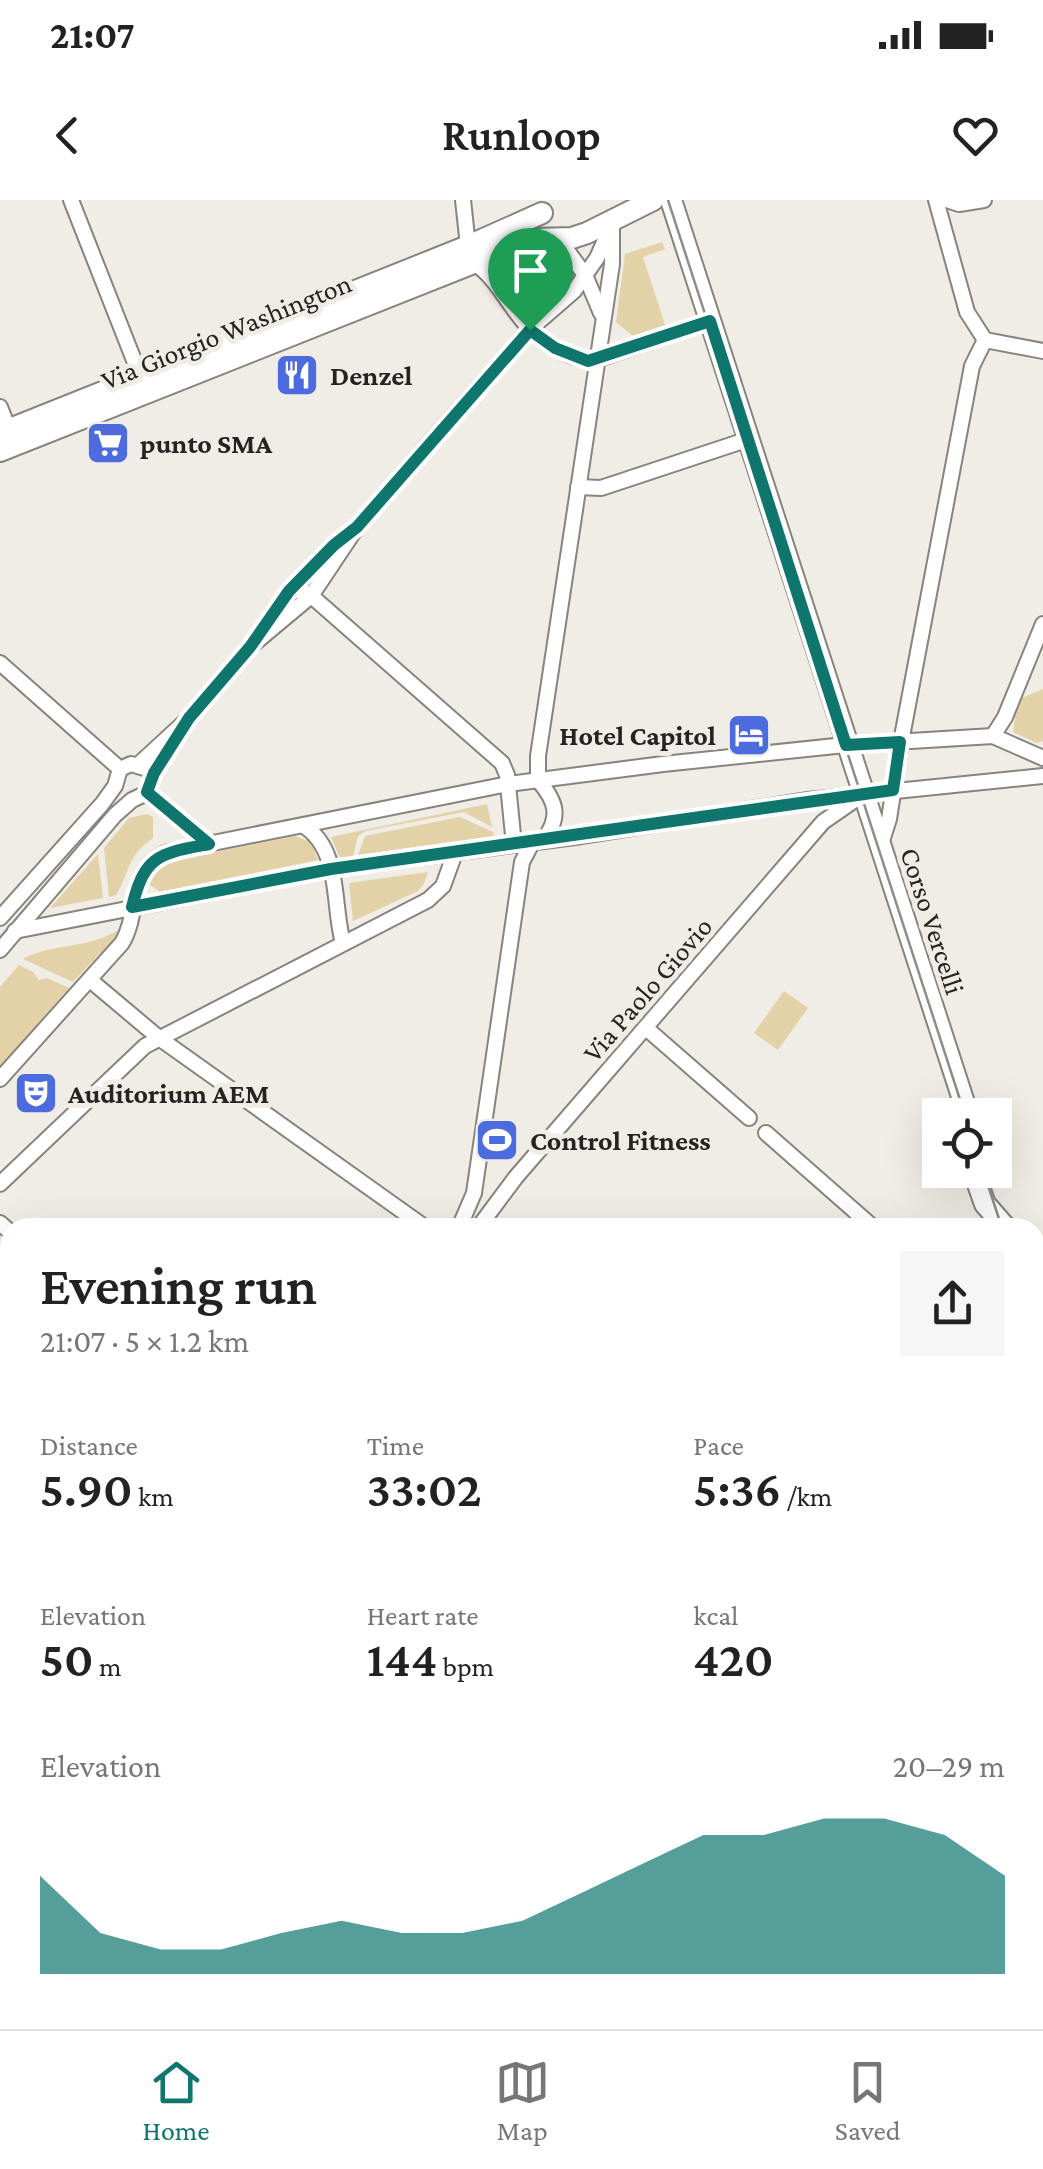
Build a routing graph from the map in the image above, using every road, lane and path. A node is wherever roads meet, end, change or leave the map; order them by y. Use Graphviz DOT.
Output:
graph roads {
  1 [pos="71,200"];
  2 [pos="463,200"];
  3 [pos="652,200"];
  4 [pos="671,200"];
  5 [pos="936,200"];
  6 [pos="946,200"];
  7 [pos="984,200"];
  8 [pos="543,205"];
  9 [pos="613,210"];
  10 [pos="559,242"];
  11 [pos="470,254"];
  12 [pos="585,275"];
  13 [pos="602,318"];
  14 [pos="710,321"];
  15 [pos="530,330"];
  16 [pos="985,340"];
  17 [pos="1043,351"];
  18 [pos="596,360"];
  19 [pos="144,385"];
  20 [pos="0,408"];
  21 [pos="6,440"];
  22 [pos="749,440"];
  23 [pos="578,487"];
  24 [pos="357,527"];
  25 [pos="798,589"];
  26 [pos="289,591"];
  27 [pos="311,596"];
  28 [pos="1043,624"];
  29 [pos="810,626"];
  30 [pos="250,647"];
  31 [pos="0,663"];
  32 [pos="821,668"];
  33 [pos="189,718"];
  34 [pos="993,736"];
  35 [pos="900,742"];
  36 [pos="846,745"];
  37 [pos="1043,758"];
  38 [pos="138,764"];
  39 [pos="120,769"];
  40 [pos="1043,776"];
  41 [pos="538,780"];
  42 [pos="508,784"];
  43 [pos="115,786"];
  44 [pos="149,787"];
  45 [pos="893,790"];
  46 [pos="864,793"];
  47 [pos="132,800"];
  48 [pos="304,826"];
  49 [pos="537,842"];
  50 [pos="209,844"];
  51 [pos="514,845"];
  52 [pos="880,848"];
  53 [pos="455,853"];
  54 [pos="331,869"];
  55 [pos="132,907"];
  56 [pos="0,918"];
  57 [pos="15,931"];
  58 [pos="343,943"];
  59 [pos="0,950"];
  60 [pos="90,980"];
  61 [pos="646,1028"];
  62 [pos="159,1038"];
  63 [pos="0,1079"];
  64 [pos="962,1098"];
  65 [pos="750,1118"];
  66 [pos="766,1133"];
  67 [pos="0,1184"];
  68 [pos="980,1188"];
  69 [pos="990,1188"];
  70 [pos="474,1193"];
  71 [pos="494,1205"];
  72 [pos="412,1218"];
  73 [pos="463,1218"];
  74 [pos="485,1218"];
  75 [pos="863,1218"];
  76 [pos="994,1218"];
  77 [pos="997,1218"];
  1 -- 19 [label="street"];
  2 -- 11 [label="street"];
  3 -- 9 [label="street"];
  4 -- 14 [label="street, Corso Vercelli"];
  5 -- 16 [label="street"];
  6 -- 7 [label="street"];
  8 -- 10 [label="street"];
  8 -- 11 [label="street"];
  9 -- 10 [label="street"];
  9 -- 12 [label="street"];
  9 -- 13 [label="street"];
  10 -- 11 [label="street"];
  10 -- 12 [label="street"];
  10 -- 15 [label="street"];
  11 -- 15 [label="street"];
  11 -- 19 [label="street, Via Giorgio Washington"];
  12 -- 13 [label="street"];
  12 -- 15 [label="street"];
  13 -- 18 [label="street"];
  14 -- 18 [label="street"];
  14 -- 22 [label="street, Corso Vercelli"];
  15 -- 18 [label="street"];
  15 -- 24 [label="street"];
  16 -- 17 [label="street"];
  16 -- 35 [label="street"];
  18 -- 23 [label="street"];
  19 -- 21 [label="street, Via Giorgio Washington"];
  20 -- 21 [label="street"];
  22 -- 23 [label="street"];
  22 -- 25 [label="street, Corso Vercelli"];
  23 -- 41 [label="street"];
  24 -- 26 [label="street"];
  24 -- 27 [label="street"];
  25 -- 29 [label="street, Corso Vercelli"];
  25 -- 32 [label="street, Corso Vercelli"];
  26 -- 27 [label="street"];
  26 -- 30 [label="street"];
  27 -- 30 [label="street"];
  27 -- 42 [label="street"];
  28 -- 34 [label="street"];
  29 -- 32 [label="street, Corso Vercelli"];
  29 -- 36 [label="street, Corso Vercelli"];
  30 -- 33 [label="street"];
  31 -- 39 [label="street"];
  32 -- 36 [label="street, Corso Vercelli"];
  33 -- 38 [label="street"];
  33 -- 44 [label="street"];
  34 -- 35 [label="street"];
  34 -- 37 [label="street"];
  35 -- 36 [label="street"];
  35 -- 45 [label="street"];
  36 -- 41 [label="street"];
  36 -- 46 [label="street, Corso Vercelli"];
  38 -- 39 [label="street"];
  38 -- 44 [label="street"];
  39 -- 43 [label="street"];
  40 -- 45 [label="street"];
  41 -- 42 [label="street"];
  41 -- 49 [label="street"];
  42 -- 48 [label="street"];
  42 -- 51 [label="street"];
  43 -- 47 [label="street"];
  43 -- 56 [label="street"];
  44 -- 47 [label="street"];
  44 -- 50 [label="street"];
  45 -- 46 [label="street"];
  45 -- 52 [label="street"];
  46 -- 49 [label="street"];
  46 -- 52 [label="street, Corso Vercelli"];
  46 -- 61 [label="street, Via Paolo Giovio"];
  47 -- 57 [label="street"];
  48 -- 50 [label="street"];
  48 -- 54 [label="street"];
  49 -- 51 [label="street"];
  49 -- 70 [label="street"];
  50 -- 55 [label="street"];
  51 -- 53 [label="street"];
  52 -- 64 [label="street, Corso Vercelli"];
  53 -- 54 [label="street"];
  53 -- 58 [label="street"];
  54 -- 55 [label="street"];
  54 -- 58 [label="street"];
  55 -- 57 [label="street"];
  55 -- 60 [label="street"];
  57 -- 59 [label="street"];
  58 -- 62 [label="street"];
  60 -- 62 [label="street"];
  60 -- 63 [label="street"];
  61 -- 65 [label="street"];
  61 -- 71 [label="street, Via Paolo Giovio"];
  62 -- 67 [label="street"];
  62 -- 72 [label="street"];
  66 -- 75 [label="street"];
  68 -- 76 [label="street"];
  69 -- 77 [label="street"];
  70 -- 71 [label="street"];
  70 -- 73 [label="street"];
  71 -- 74 [label="street, Via Paolo Giovio"];
}
